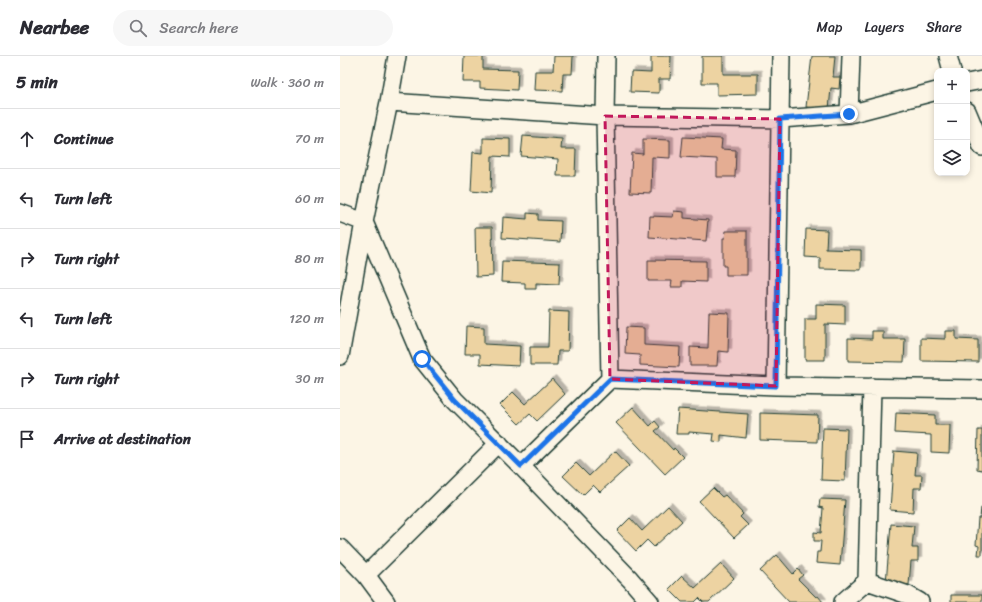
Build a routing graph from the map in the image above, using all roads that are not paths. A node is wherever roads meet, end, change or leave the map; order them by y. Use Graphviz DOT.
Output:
graph roads {
  1 [pos="398,56"];
  2 [pos="606,56"];
  3 [pos="782,56"];
  4 [pos="851,56"];
  5 [pos="948,56"];
  6 [pos="951,68"];
  7 [pos="982,80"];
  8 [pos="970,82"];
  9 [pos="934,92"];
  10 [pos="389,102"];
  11 [pos="849,114"];
  12 [pos="604,116"];
  13 [pos="970,118"];
  14 [pos="780,119"];
  15 [pos="982,147"];
  16 [pos="340,212"];
  17 [pos="364,222"];
  18 [pos="340,356"];
  19 [pos="610,379"];
  20 [pos="776,386"];
  21 [pos="872,387"];
  22 [pos="982,389"];
  23 [pos="499,443"];
  24 [pos="521,466"];
  25 [pos="340,548"];
  26 [pos="366,574"];
  27 [pos="867,581"];
  28 [pos="386,602"];
  29 [pos="650,602"];
  30 [pos="843,602"];
  31 [pos="920,602"];
  1 -- 10 [label="street"];
  2 -- 12 [label="street"];
  3 -- 14 [label="street"];
  4 -- 11 [label="street"];
  5 -- 6 [label="street"];
  7 -- 8 [label="street"];
  9 -- 11 [label="street"];
  10 -- 12 [label="street"];
  10 -- 17 [label="street"];
  11 -- 14 [label="street"];
  12 -- 14 [label="street"];
  12 -- 19 [label="street"];
  13 -- 15 [label="street"];
  14 -- 20 [label="street"];
  16 -- 17 [label="street"];
  17 -- 18 [label="street"];
  17 -- 23 [label="street"];
  19 -- 20 [label="street"];
  19 -- 24 [label="street"];
  20 -- 21 [label="street"];
  21 -- 22 [label="street"];
  21 -- 27 [label="street"];
  23 -- 24 [label="street"];
  23 -- 26 [label="street"];
  24 -- 29 [label="street"];
  25 -- 26 [label="street"];
  26 -- 28 [label="street"];
  27 -- 30 [label="street"];
  27 -- 31 [label="street"];
}
